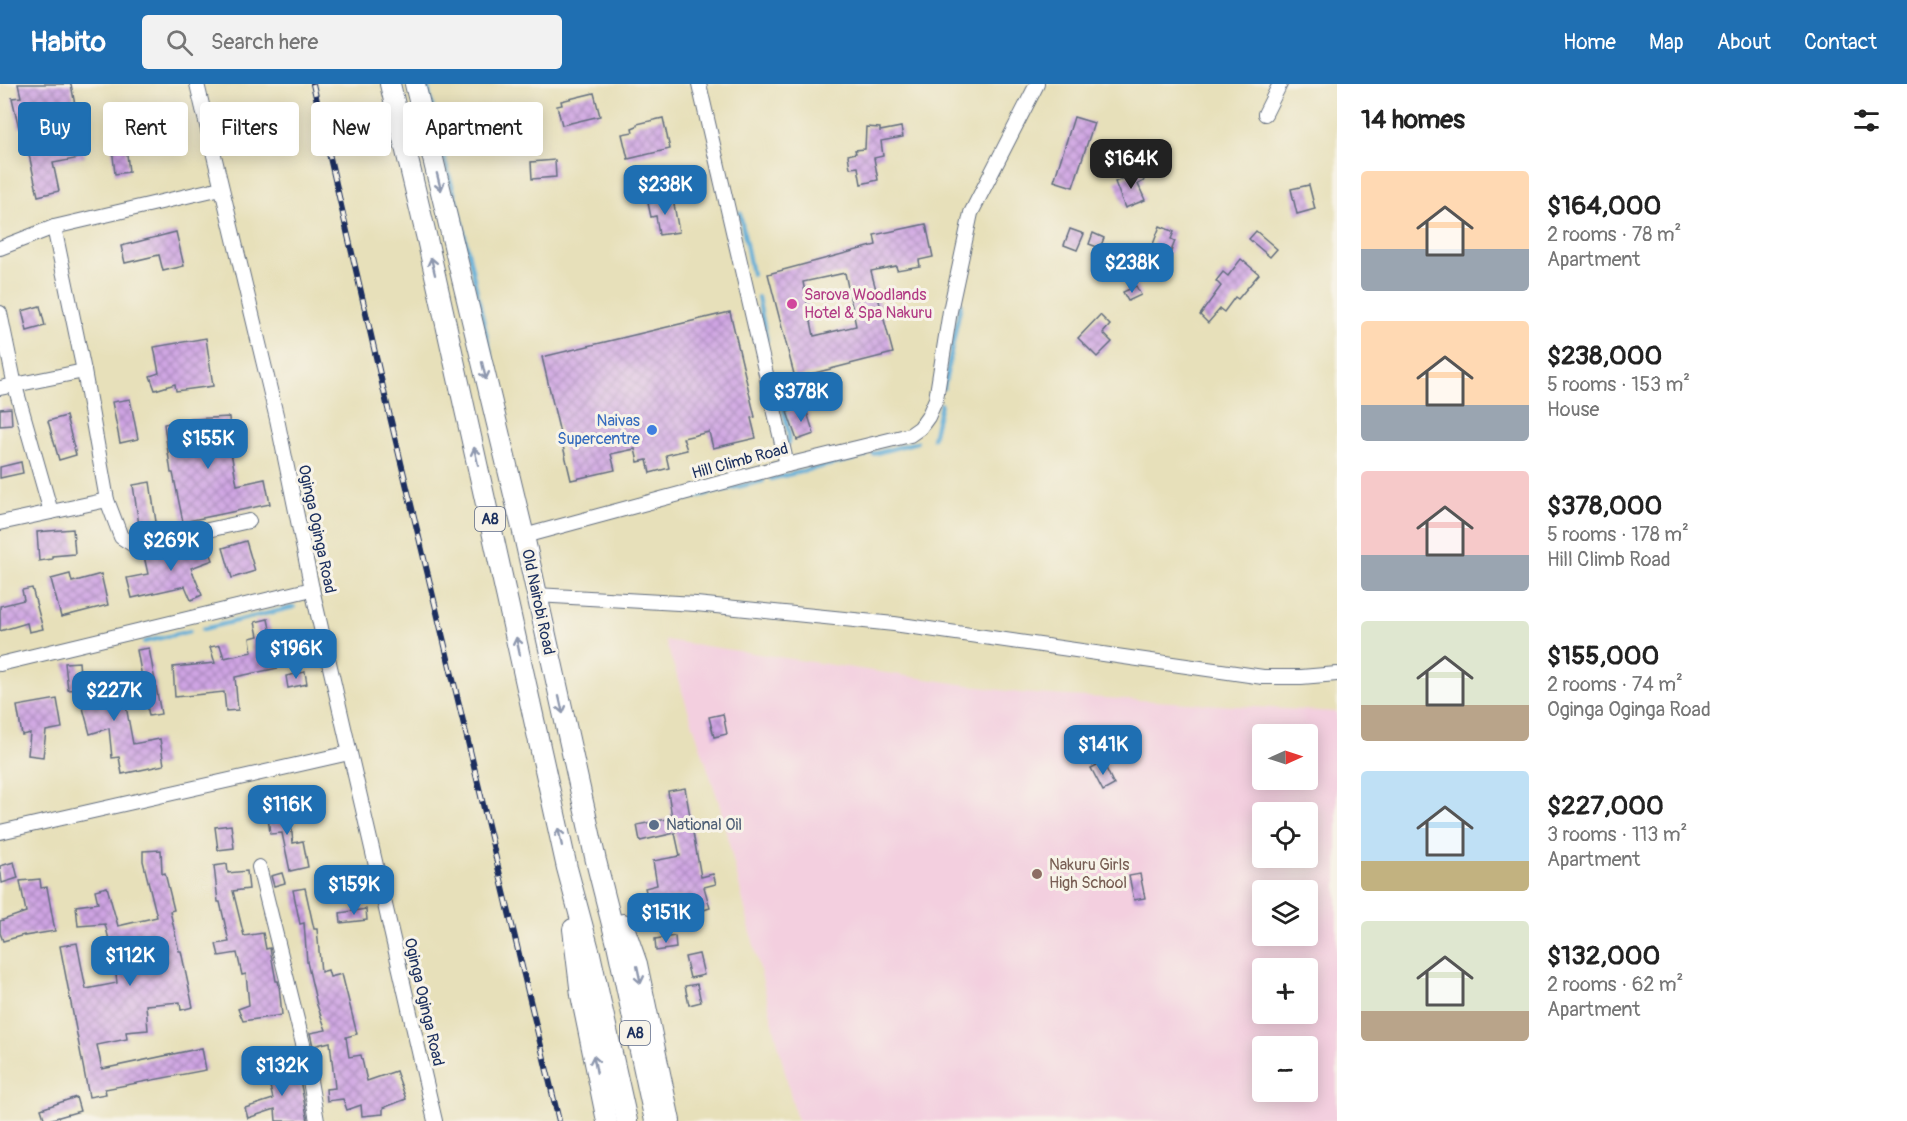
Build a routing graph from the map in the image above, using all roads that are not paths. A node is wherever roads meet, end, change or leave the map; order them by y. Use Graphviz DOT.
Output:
graph roads {
  1 [pos="197,84"];
  2 [pos="390,84"];
  3 [pos="415,84"];
  4 [pos="699,84"];
  5 [pos="1037,84"];
  6 [pos="1280,84"];
  7 [pos="1265,114"];
  8 [pos="221,188"];
  9 [pos="54,227"];
  10 [pos="0,248"];
  11 [pos="0,313"];
  12 [pos="84,371"];
  13 [pos="15,386"];
  14 [pos="0,388"];
  15 [pos="787,465"];
  16 [pos="107,500"];
  17 [pos="51,512"];
  18 [pos="249,521"];
  19 [pos="0,523"];
  20 [pos="524,536"];
  21 [pos="312,589"];
  22 [pos="536,595"];
  23 [pos="0,664"];
  24 [pos="1337,674"];
  25 [pos="349,753"];
  26 [pos="0,832"];
  27 [pos="596,861"];
  28 [pos="259,867"];
  29 [pos="567,868"];
  30 [pos="317,1121"];
  31 [pos="432,1121"];
  32 [pos="607,1121"];
  33 [pos="627,1121"];
  34 [pos="655,1121"];
  35 [pos="670,1121"];
  1 -- 8 [label="street, Oginga Oginga Road"];
  29 -- 2 [label="highway, Old Nairobi Road / A8, one-way"];
  3 -- 20 [label="highway, Old Nairobi Road / A8, one-way"];
  4 -- 15 [label="street"];
  5 -- 15 [label="street, Hill Climb Road"];
  6 -- 7 [label="street"];
  8 -- 9 [label="street"];
  8 -- 21 [label="street, Oginga Oginga Road"];
  9 -- 10 [label="street"];
  9 -- 12 [label="street"];
  11 -- 13 [label="street"];
  12 -- 13 [label="street"];
  12 -- 16 [label="street"];
  13 -- 14 [label="street"];
  13 -- 17 [label="street"];
  15 -- 20 [label="street, Hill Climb Road"];
  16 -- 17 [label="street"];
  16 -- 18 [label="street"];
  17 -- 19 [label="street"];
  20 -- 22 [label="highway, Old Nairobi Road / A8"];
  21 -- 23 [label="street"];
  21 -- 25 [label="street, Oginga Oginga Road"];
  22 -- 24 [label="street"];
  22 -- 27 [label="highway, Old Nairobi Road / A8, one-way"];
  25 -- 26 [label="street"];
  25 -- 31 [label="street, Oginga Oginga Road"];
  27 -- 34 [label="highway, Old Nairobi Road / A8"];
  27 -- 35 [label="highway, one-way"];
  28 -- 30 [label="street"];
  32 -- 29 [label="highway, one-way"];
  29 -- 33 [label="highway, Old Nairobi Road / A8"];
}
